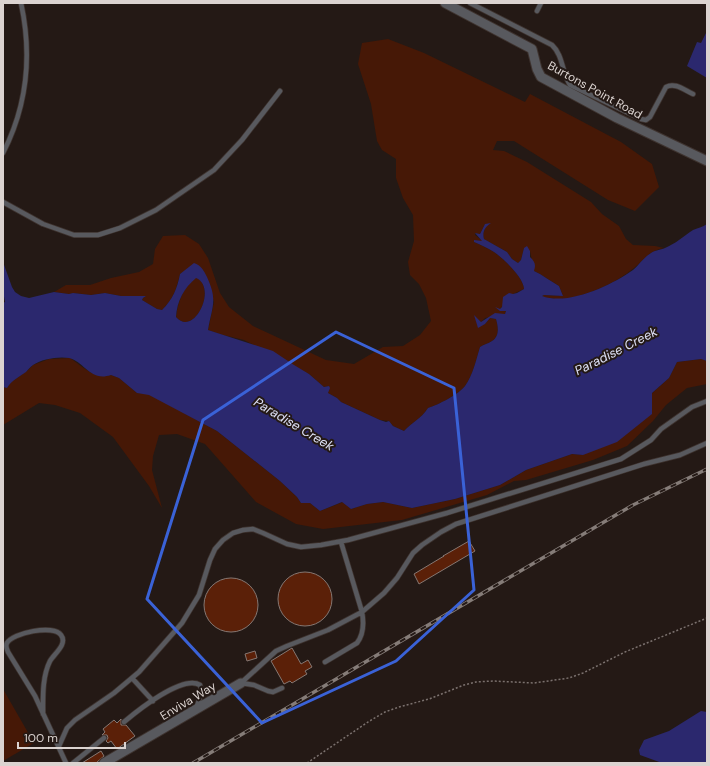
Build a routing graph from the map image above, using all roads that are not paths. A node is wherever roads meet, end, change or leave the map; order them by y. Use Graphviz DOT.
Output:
graph roads {
  1 [pos="21,3"];
  2 [pos="445,3"];
  3 [pos="470,3"];
  4 [pos="541,3"];
  5 [pos="537,11"];
  6 [pos="280,91"];
  7 [pos="693,94"];
  8 [pos="3,153"];
  9 [pos="707,161"];
  10 [pos="3,202"];
  11 [pos="707,401"];
  12 [pos="707,443"];
  13 [pos="340,542"];
  14 [pos="362,612"];
  15 [pos="4,645"];
  16 [pos="325,662"];
  17 [pos="132,678"];
  18 [pos="241,683"];
  19 [pos="282,688"];
  20 [pos="153,701"];
  21 [pos="194,711"];
  22 [pos="43,714"];
  23 [pos="124,722"];
  24 [pos="104,738"];
  25 [pos="58,746"];
  26 [pos="66,763"];
  27 [pos="73,763"];
  28 [pos="104,763"];
  1 -- 8 [label="lane"];
  2 -- 9 [label="street, Burtons Point Road"];
  3 -- 7 [label="lane"];
  4 -- 5 [label="lane"];
  6 -- 10 [label="lane"];
  11 -- 13 [label="lane"];
  12 -- 14 [label="lane"];
  13 -- 14 [label="lane"];
  13 -- 17 [label="lane"];
  14 -- 16 [label="lane"];
  14 -- 18 [label="lane"];
  15 -- 22 [label="lane"];
  15 -- 22 [label="lane"];
  17 -- 20 [label="lane"];
  17 -- 25 [label="lane"];
  18 -- 19 [label="lane"];
  18 -- 21 [label="street, Enviva Way"];
  20 -- 21 [label="lane"];
  20 -- 23 [label="lane"];
  21 -- 28 [label="street, Enviva Way"];
  22 -- 25 [label="lane"];
  24 -- 27 [label="lane"];
  25 -- 26 [label="lane"];
}
